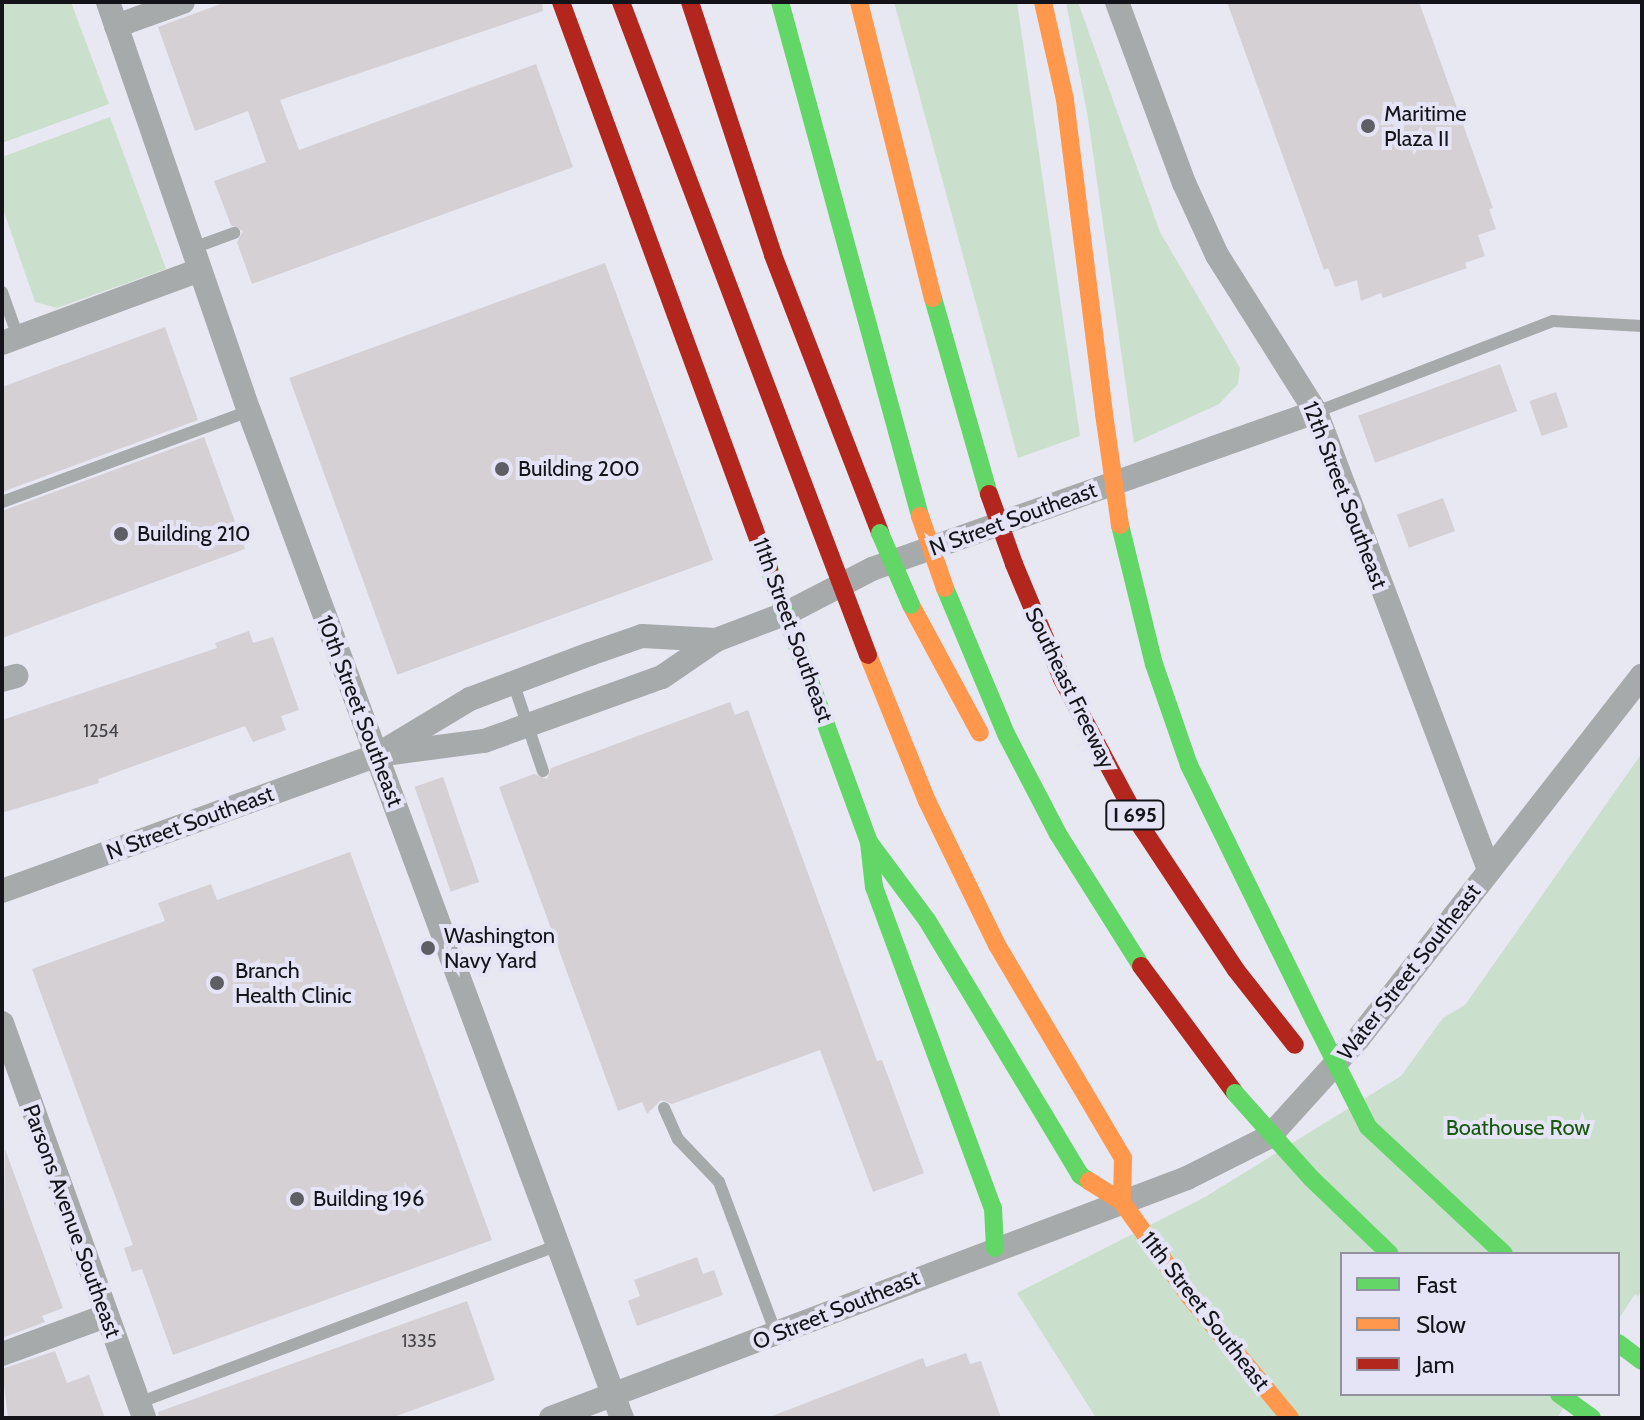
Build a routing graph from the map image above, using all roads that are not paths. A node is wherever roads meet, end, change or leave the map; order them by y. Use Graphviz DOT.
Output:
graph roads {
  1 [pos="108,2"];
  2 [pos="183,2"];
  3 [pos="561,2"];
  4 [pos="621,2"];
  5 [pos="690,2"];
  6 [pos="780,2"];
  7 [pos="859,2"];
  8 [pos="1043,2"];
  9 [pos="1117,2"];
  10 [pos="116,26"];
  11 [pos="234,233"];
  12 [pos="196,259"];
  13 [pos="2,292"];
  14 [pos="1642,326"];
  15 [pos="10,340"];
  16 [pos="249,411"];
  17 [pos="1316,412"];
  18 [pos="2,502"];
  19 [pos="840,586"];
  20 [pos="787,613"];
  21 [pos="716,640"];
  22 [pos="1642,676"];
  23 [pos="513,682"];
  24 [pos="528,725"];
  25 [pos="377,755"];
  26 [pos="543,771"];
  27 [pos="1058,834"];
  28 [pos="869,842"];
  29 [pos="1489,870"];
  30 [pos="2,891"];
  31 [pos="2,1023"];
  32 [pos="664,1108"];
  33 [pos="1368,1127"];
  34 [pos="1122,1202"];
  35 [pos="558,1245"];
  36 [pos="995,1248"];
  37 [pos="1388,1252"];
  38 [pos="1502,1252"];
  39 [pos="106,1316"];
  40 [pos="777,1336"];
  41 [pos="1620,1344"];
  42 [pos="2,1354"];
  43 [pos="1642,1361"];
  44 [pos="1562,1396"];
  45 [pos="617,1406"];
  46 [pos="141,1410"];
  47 [pos="551,1418"];
  48 [pos="1290,1418"];
  49 [pos="1592,1418"];
  1 -- 10 [label="street, 10th Street Southeast"];
  2 -- 10 [label="street"];
  3 -- 20 [label="main road, 11th Street Southeast"];
  4 -- 19 [label="main road"];
  5 -- 27 [label="main road, bridge"];
  6 -- 27 [label="main road, bridge"];
  7 -- 33 [label="main road, Southeast Freeway / I 695, bridge"];
  8 -- 33 [label="main road, bridge"];
  9 -- 17 [label="street, 12th Street Southeast"];
  10 -- 12 [label="street, 10th Street Southeast"];
  11 -- 12 [label="lane"];
  12 -- 15 [label="street"];
  12 -- 16 [label="street, 10th Street Southeast"];
  13 -- 15 [label="lane"];
  14 -- 17 [label="lane"];
  16 -- 18 [label="lane"];
  16 -- 25 [label="street, 10th Street Southeast"];
  17 -- 19 [label="street, N Street Southeast"];
  17 -- 29 [label="street, 12th Street Southeast"];
  19 -- 20 [label="street, N Street Southeast"];
  19 -- 34 [label="main road"];
  20 -- 21 [label="street, N Street Southeast"];
  20 -- 28 [label="main road, 11th Street Southeast"];
  21 -- 23 [label="street, N Street Southeast"];
  21 -- 24 [label="street, N Street Southeast"];
  22 -- 29 [label="street, Water Street Southeast"];
  23 -- 24 [label="lane"];
  23 -- 25 [label="street, N Street Southeast"];
  24 -- 25 [label="street, N Street Southeast"];
  24 -- 26 [label="lane"];
  25 -- 30 [label="street, N Street Southeast"];
  25 -- 35 [label="street, 10th Street Southeast"];
  27 -- 37 [label="main road, bridge"];
  28 -- 34 [label="main road, 11th Street Southeast"];
  28 -- 36 [label="main road"];
  29 -- 34 [label="street, Water Street Southeast"];
  31 -- 39 [label="street, Parsons Avenue Southeast"];
  32 -- 40 [label="lane"];
  33 -- 38 [label="main road, Southeast Freeway / I 695"];
  34 -- 36 [label="street, O Street Southeast"];
  34 -- 48 [label="main road, 11th Street Southeast"];
  35 -- 45 [label="street, 10th Street Southeast"];
  35 -- 46 [label="lane"];
  36 -- 40 [label="street, O Street Southeast"];
  39 -- 42 [label="street"];
  39 -- 46 [label="street, Parsons Avenue Southeast"];
  40 -- 45 [label="street, O Street Southeast"];
  41 -- 43 [label="main road"];
  44 -- 49 [label="main road"];
  45 -- 47 [label="street, O Street Southeast"];
}
